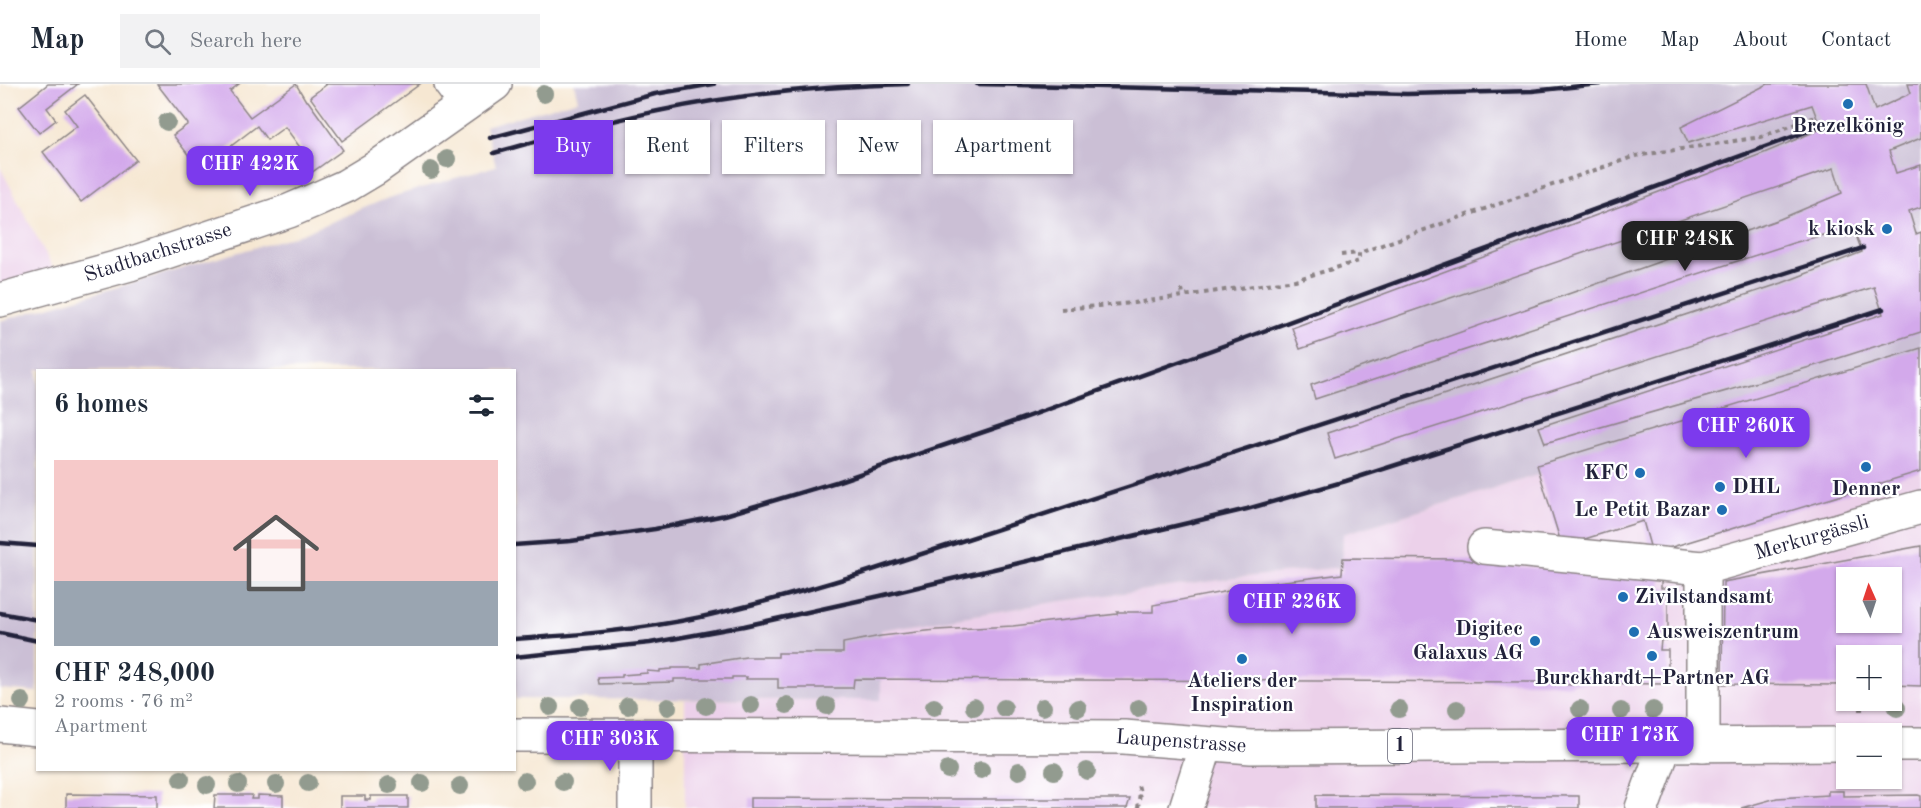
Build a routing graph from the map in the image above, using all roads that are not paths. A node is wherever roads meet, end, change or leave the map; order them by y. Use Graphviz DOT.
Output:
graph roads {
  1 [pos="495,84"];
  2 [pos="458,94"];
  3 [pos="0,300"];
  4 [pos="1921,507"];
  5 [pos="1484,547"];
  6 [pos="1703,568"];
  7 [pos="0,725"];
  8 [pos="36,729"];
  9 [pos="516,735"];
  10 [pos="635,736"];
  11 [pos="1836,744"];
  12 [pos="1902,744"];
  13 [pos="1921,744"];
  14 [pos="1206,745"];
  15 [pos="1665,745"];
  16 [pos="1703,745"];
  17 [pos="636,808"];
  18 [pos="1186,808"];
  19 [pos="1642,808"];
  1 -- 2 [label="main road, Stadtbachstrasse"];
  2 -- 3 [label="main road, Stadtbachstrasse"];
  4 -- 6 [label="main road, Merkurgässli"];
  5 -- 6 [label="main road, Merkurgässli"];
  6 -- 16 [label="main road"];
  7 -- 8 [label="main road"];
  9 -- 10 [label="main road, Laupenstrasse / 1"];
  10 -- 14 [label="main road, Laupenstrasse / 1"];
  10 -- 17 [label="main road"];
  11 -- 16 [label="main road, Laupenstrasse / 1"];
  12 -- 13 [label="main road"];
  14 -- 15 [label="main road, Laupenstrasse / 1"];
  14 -- 18 [label="main road"];
  15 -- 16 [label="main road, Laupenstrasse / 1"];
  15 -- 19 [label="main road"];
}
